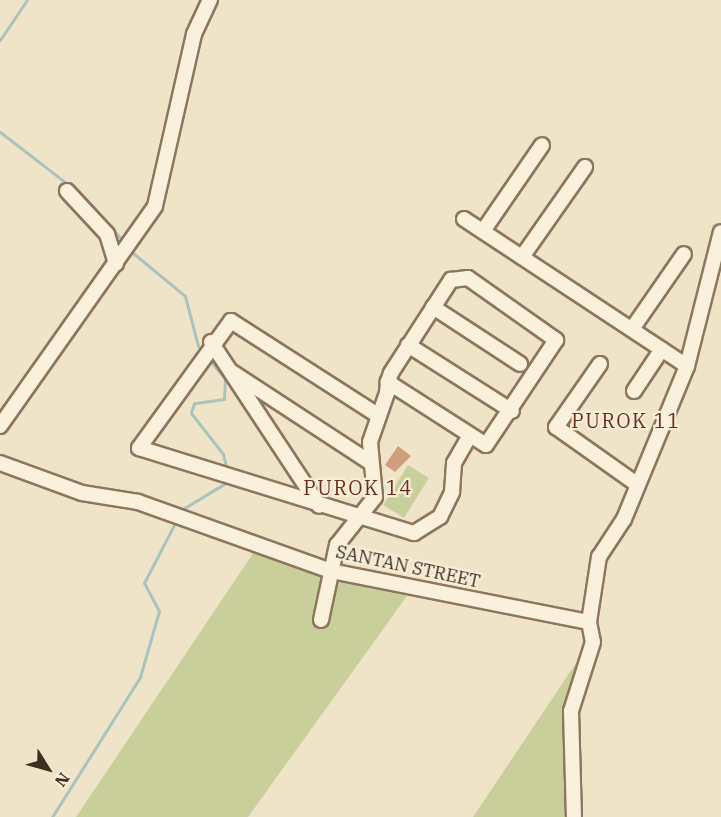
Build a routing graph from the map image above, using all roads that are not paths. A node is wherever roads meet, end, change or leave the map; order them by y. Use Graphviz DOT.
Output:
graph roads {
  1 [pos="210,0"];
  2 [pos="542,146"];
  3 [pos="585,167"];
  4 [pos="67,191"];
  5 [pos="464,219"];
  6 [pos="483,231"];
  7 [pos="721,232"];
  8 [pos="684,254"];
  9 [pos="522,257"];
  10 [pos="116,264"];
  11 [pos="434,307"];
  12 [pos="632,329"];
  13 [pos="211,342"];
  14 [pos="408,345"];
  15 [pos="662,349"];
  16 [pos="520,364"];
  17 [pos="600,364"];
  18 [pos="687,366"];
  19 [pos="227,369"];
  20 [pos="388,382"];
  21 [pos="634,391"];
  22 [pos="512,411"];
  23 [pos="379,416"];
  24 [pos="0,426"];
  25 [pos="469,437"];
  26 [pos="0,463"];
  27 [pos="371,463"];
  28 [pos="635,483"];
  29 [pos="319,506"];
  30 [pos="354,518"];
  31 [pos="331,571"];
  32 [pos="321,620"];
  33 [pos="589,622"];
  34 [pos="574,817"];
  1 -- 10 [label="street"];
  2 -- 6 [label="street"];
  3 -- 9 [label="street"];
  4 -- 10 [label="street"];
  5 -- 6 [label="street"];
  6 -- 9 [label="street"];
  7 -- 18 [label="street"];
  8 -- 12 [label="street"];
  9 -- 12 [label="street"];
  10 -- 24 [label="street"];
  11 -- 14 [label="street"];
  11 -- 16 [label="street"];
  11 -- 22 [label="street"];
  12 -- 15 [label="street"];
  13 -- 19 [label="street"];
  13 -- 23 [label="street"];
  13 -- 29 [label="street"];
  14 -- 20 [label="street"];
  14 -- 22 [label="street"];
  15 -- 18 [label="street"];
  15 -- 21 [label="street"];
  17 -- 28 [label="street"];
  18 -- 28 [label="street"];
  19 -- 27 [label="street"];
  19 -- 29 [label="street"];
  20 -- 23 [label="street"];
  20 -- 25 [label="street"];
  22 -- 25 [label="street"];
  23 -- 27 [label="street"];
  25 -- 30 [label="street"];
  26 -- 31 [label="street, SANTAN STREET"];
  27 -- 30 [label="street"];
  28 -- 33 [label="street"];
  29 -- 30 [label="street"];
  30 -- 31 [label="street"];
  31 -- 32 [label="street"];
  31 -- 33 [label="street, SANTAN STREET"];
  33 -- 34 [label="street"];
}
